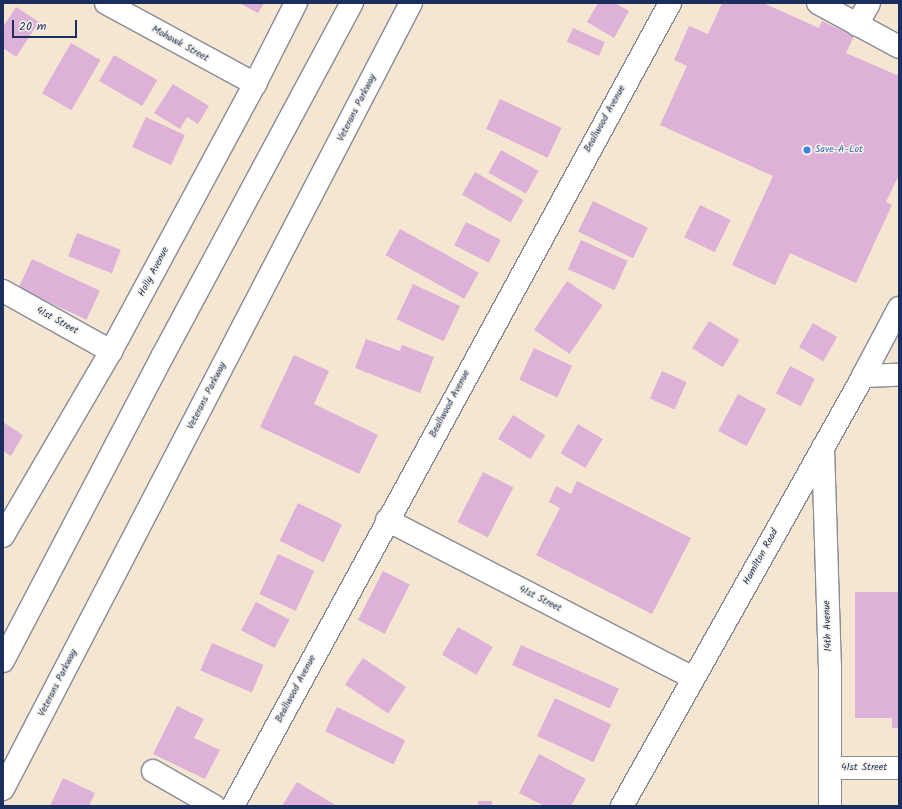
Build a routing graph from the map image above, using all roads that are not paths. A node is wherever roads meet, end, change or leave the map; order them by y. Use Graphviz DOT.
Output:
graph roads {
  1 [pos="106,3"];
  2 [pos="296,3"];
  3 [pos="352,3"];
  4 [pos="411,3"];
  5 [pos="670,3"];
  6 [pos="818,3"];
  7 [pos="869,3"];
  8 [pos="857,25"];
  9 [pos="899,47"];
  10 [pos="255,84"];
  11 [pos="3,291"];
  12 [pos="899,308"];
  13 [pos="111,351"];
  14 [pos="899,375"];
  15 [pos="863,376"];
  16 [pos="823,446"];
  17 [pos="387,520"];
  18 [pos="3,536"];
  19 [pos="3,661"];
  20 [pos="693,678"];
  21 [pos="830,768"];
  22 [pos="899,768"];
  23 [pos="153,771"];
  24 [pos="3,789"];
  25 [pos="214,806"];
  26 [pos="233,806"];
  27 [pos="622,806"];
  28 [pos="830,806"];
  1 -- 10 [label="street, Mohawk Street"];
  2 -- 10 [label="street, Holly Avenue"];
  3 -- 19 [label="street"];
  4 -- 24 [label="street, Veterans Parkway"];
  5 -- 17 [label="street, Beallwood Avenue"];
  6 -- 8 [label="street"];
  7 -- 8 [label="street"];
  8 -- 9 [label="street"];
  10 -- 13 [label="street, Holly Avenue"];
  11 -- 13 [label="street, 41st Street"];
  12 -- 15 [label="street, Hamilton Road"];
  13 -- 18 [label="street, Holly Avenue"];
  14 -- 15 [label="street"];
  15 -- 16 [label="street, Hamilton Road"];
  16 -- 20 [label="street, Hamilton Road"];
  16 -- 21 [label="street, 14th Avenue"];
  17 -- 20 [label="street, 41st Street"];
  17 -- 26 [label="street, Beallwood Avenue"];
  20 -- 27 [label="street, Hamilton Road"];
  21 -- 22 [label="street, 41st Street"];
  21 -- 28 [label="street, 14th Avenue"];
  23 -- 25 [label="street"];
}
